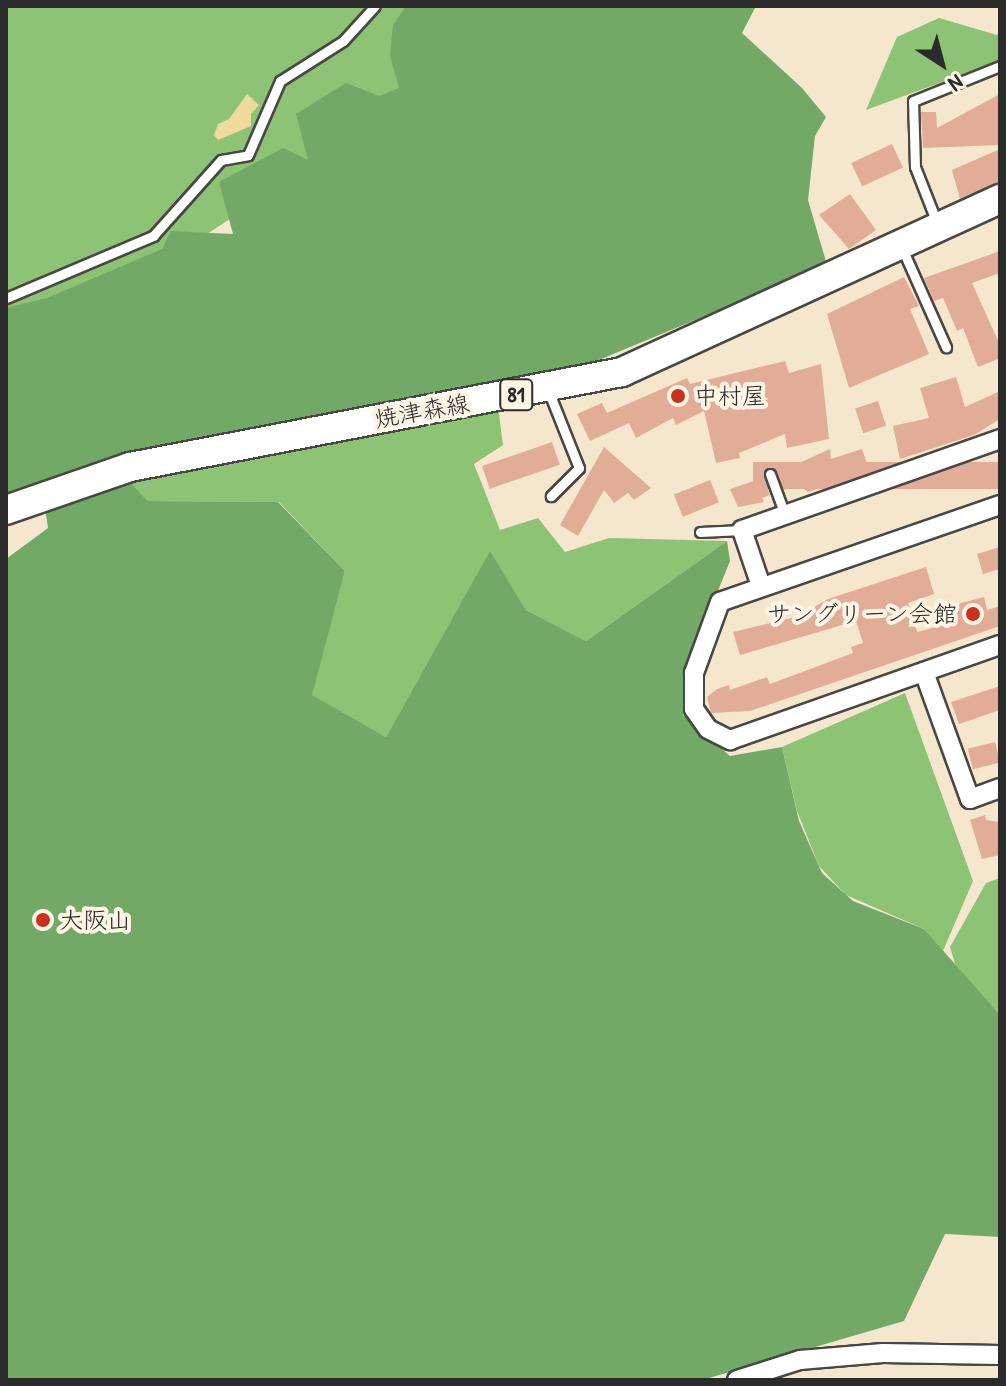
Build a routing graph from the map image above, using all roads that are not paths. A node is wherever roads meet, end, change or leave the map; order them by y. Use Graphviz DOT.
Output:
graph roads {
  1 [pos="375,6"];
  2 [pos="1000,66"];
  3 [pos="1000,199"];
  4 [pos="938,226"];
  5 [pos="899,243"];
  6 [pos="6,298"];
  7 [pos="946,347"];
  8 [pos="548,390"];
  9 [pos="1000,439"];
  10 [pos="770,474"];
  11 [pos="551,496"];
  12 [pos="1000,505"];
  13 [pos="6,510"];
  14 [pos="785,515"];
  15 [pos="742,530"];
  16 [pos="700,532"];
  17 [pos="761,586"];
  18 [pos="1000,645"];
  19 [pos="924,672"];
  20 [pos="1000,788"];
  21 [pos="1000,1355"];
  22 [pos="737,1380"];
  1 -- 6 [label="lane"];
  2 -- 4 [label="lane"];
  3 -- 4 [label="main road, 焼津森線 / 81"];
  4 -- 5 [label="main road, 焼津森線 / 81"];
  5 -- 7 [label="lane"];
  5 -- 8 [label="main road, 焼津森線 / 81"];
  8 -- 11 [label="lane"];
  8 -- 13 [label="main road, 焼津森線 / 81"];
  9 -- 14 [label="street"];
  10 -- 14 [label="lane"];
  12 -- 17 [label="street"];
  14 -- 15 [label="street"];
  15 -- 16 [label="lane"];
  15 -- 17 [label="street"];
  17 -- 19 [label="street"];
  18 -- 19 [label="street"];
  19 -- 20 [label="street"];
  21 -- 22 [label="street"];
}
